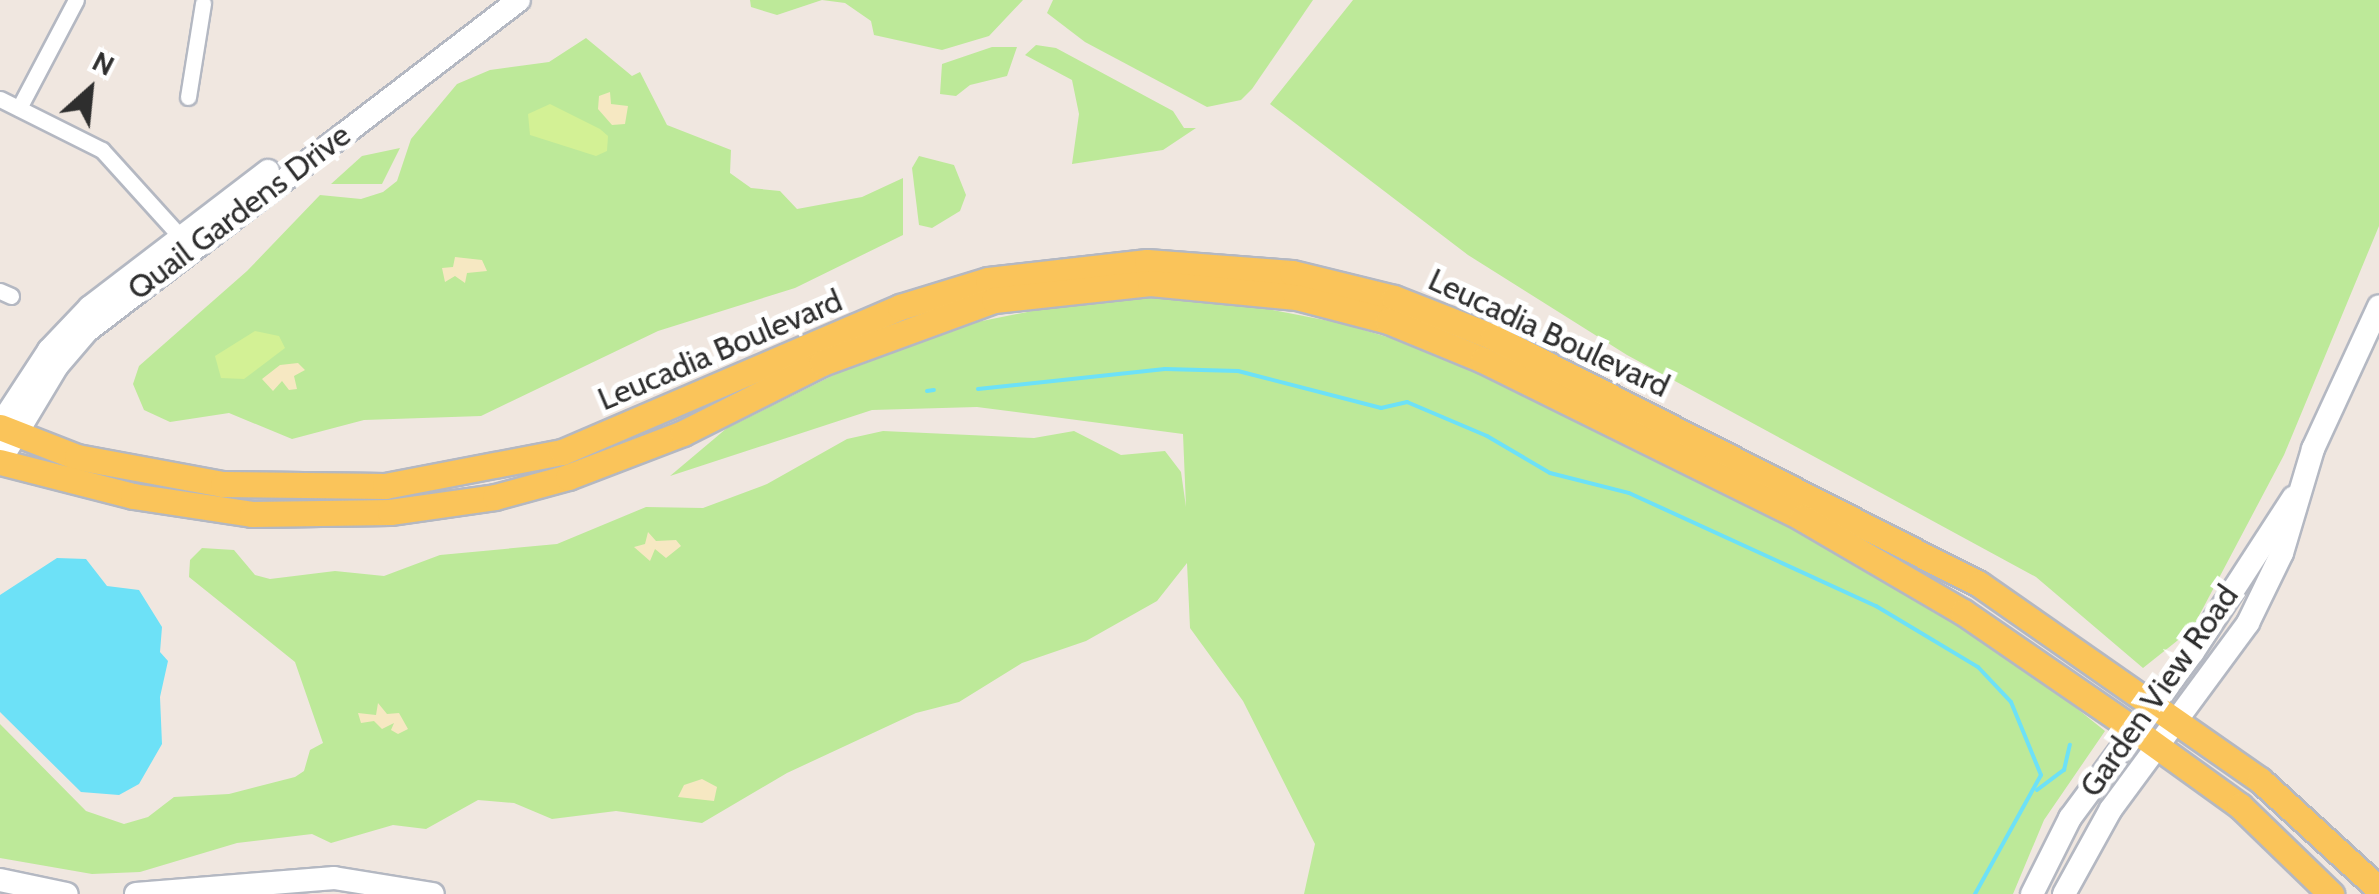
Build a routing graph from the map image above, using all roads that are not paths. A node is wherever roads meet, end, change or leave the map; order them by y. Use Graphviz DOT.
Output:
graph roads {
  1 [pos="76,0"];
  2 [pos="494,0"];
  3 [pos="519,0"];
  4 [pos="203,3"];
  5 [pos="188,97"];
  6 [pos="0,99"];
  7 [pos="20,108"];
  8 [pos="186,243"];
  9 [pos="2379,306"];
  10 [pos="5,428"];
  11 [pos="0,462"];
  12 [pos="2296,494"];
  13 [pos="2152,700"];
  14 [pos="2180,721"];
  15 [pos="2133,729"];
  16 [pos="2158,747"];
  17 [pos="0,880"];
  18 [pos="2379,888"];
  19 [pos="67,894"];
  20 [pos="136,894"];
  21 [pos="433,894"];
  22 [pos="2032,894"];
  23 [pos="2064,894"];
  24 [pos="2331,894"];
  1 -- 7 [label="street"];
  2 -- 8 [label="main road, Quail Gardens Drive"];
  3 -- 8 [label="main road, Quail Gardens Drive"];
  4 -- 5 [label="street"];
  6 -- 7 [label="street"];
  7 -- 8 [label="street"];
  8 -- 10 [label="main road, Quail Gardens Drive"];
  9 -- 12 [label="main road, Garden View Road"];
  10 -- 11 [label="main road, Quail Gardens Drive"];
  10 -- 13 [label="main road, Leucadia Boulevard"];
  11 -- 15 [label="main road, Leucadia Boulevard"];
  12 -- 13 [label="main road, Garden View Road"];
  12 -- 14 [label="main road, Garden View Road"];
  13 -- 14 [label="main road, Leucadia Boulevard"];
  13 -- 15 [label="main road, Garden View Road"];
  14 -- 16 [label="main road, Garden View Road"];
  14 -- 18 [label="main road, Leucadia Boulevard"];
  15 -- 16 [label="main road, Leucadia Boulevard"];
  15 -- 22 [label="main road, Garden View Road"];
  16 -- 23 [label="main road, Garden View Road"];
  16 -- 24 [label="main road, Leucadia Boulevard"];
  17 -- 19 [label="main road"];
  20 -- 21 [label="main road"];
}
